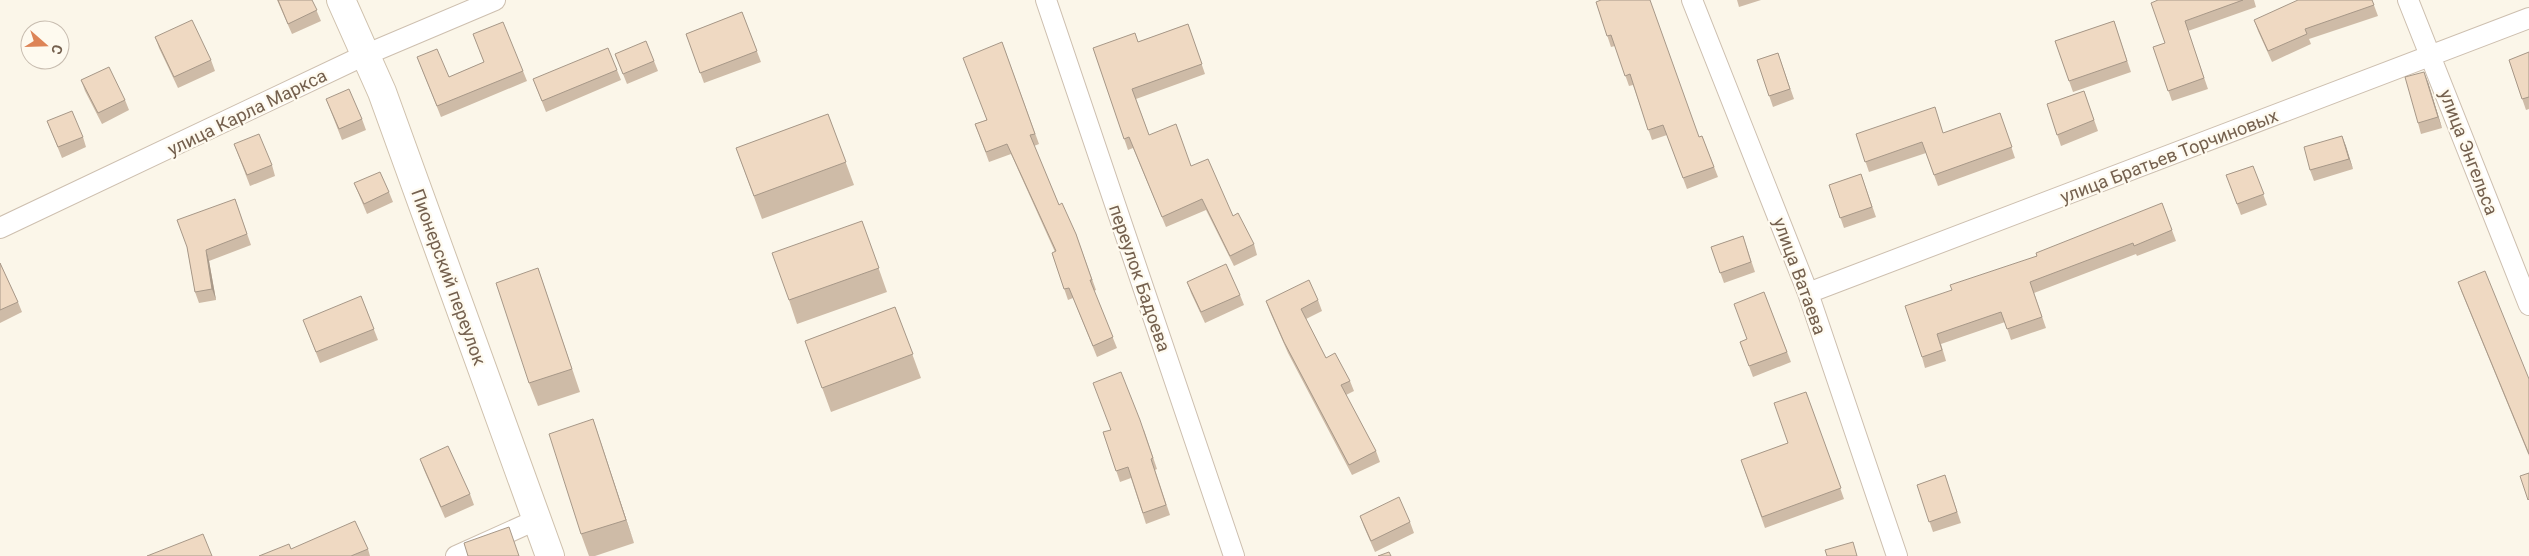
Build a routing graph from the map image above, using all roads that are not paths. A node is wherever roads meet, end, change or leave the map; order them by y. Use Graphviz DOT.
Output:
graph roads {
  1 [pos="341,0"];
  2 [pos="495,0"];
  3 [pos="1046,0"];
  4 [pos="1692,0"];
  5 [pos="2408,0"];
  6 [pos="2529,18"];
  7 [pos="365,55"];
  8 [pos="2432,57"];
  9 [pos="0,228"];
  10 [pos="1808,293"];
  11 [pos="2529,305"];
  12 [pos="536,520"];
  13 [pos="456,556"];
  14 [pos="550,556"];
  15 [pos="1234,556"];
  16 [pos="1897,556"];
  1 -- 7 [label="street, Пионерский переулок"];
  2 -- 7 [label="street, улица Карла Маркса"];
  3 -- 15 [label="street, переулок Бадоева"];
  4 -- 10 [label="street, улица Ватаева"];
  5 -- 8 [label="street, улица Энгельса"];
  6 -- 8 [label="street, улица Братьев Торчиновых"];
  7 -- 9 [label="street, улица Карла Маркса"];
  7 -- 12 [label="street, Пионерский переулок"];
  8 -- 10 [label="street, улица Братьев Торчиновых"];
  8 -- 11 [label="street, улица Энгельса"];
  10 -- 16 [label="street, улица Ватаева"];
  12 -- 13 [label="street"];
  12 -- 14 [label="street, Пионерский переулок"];
}
